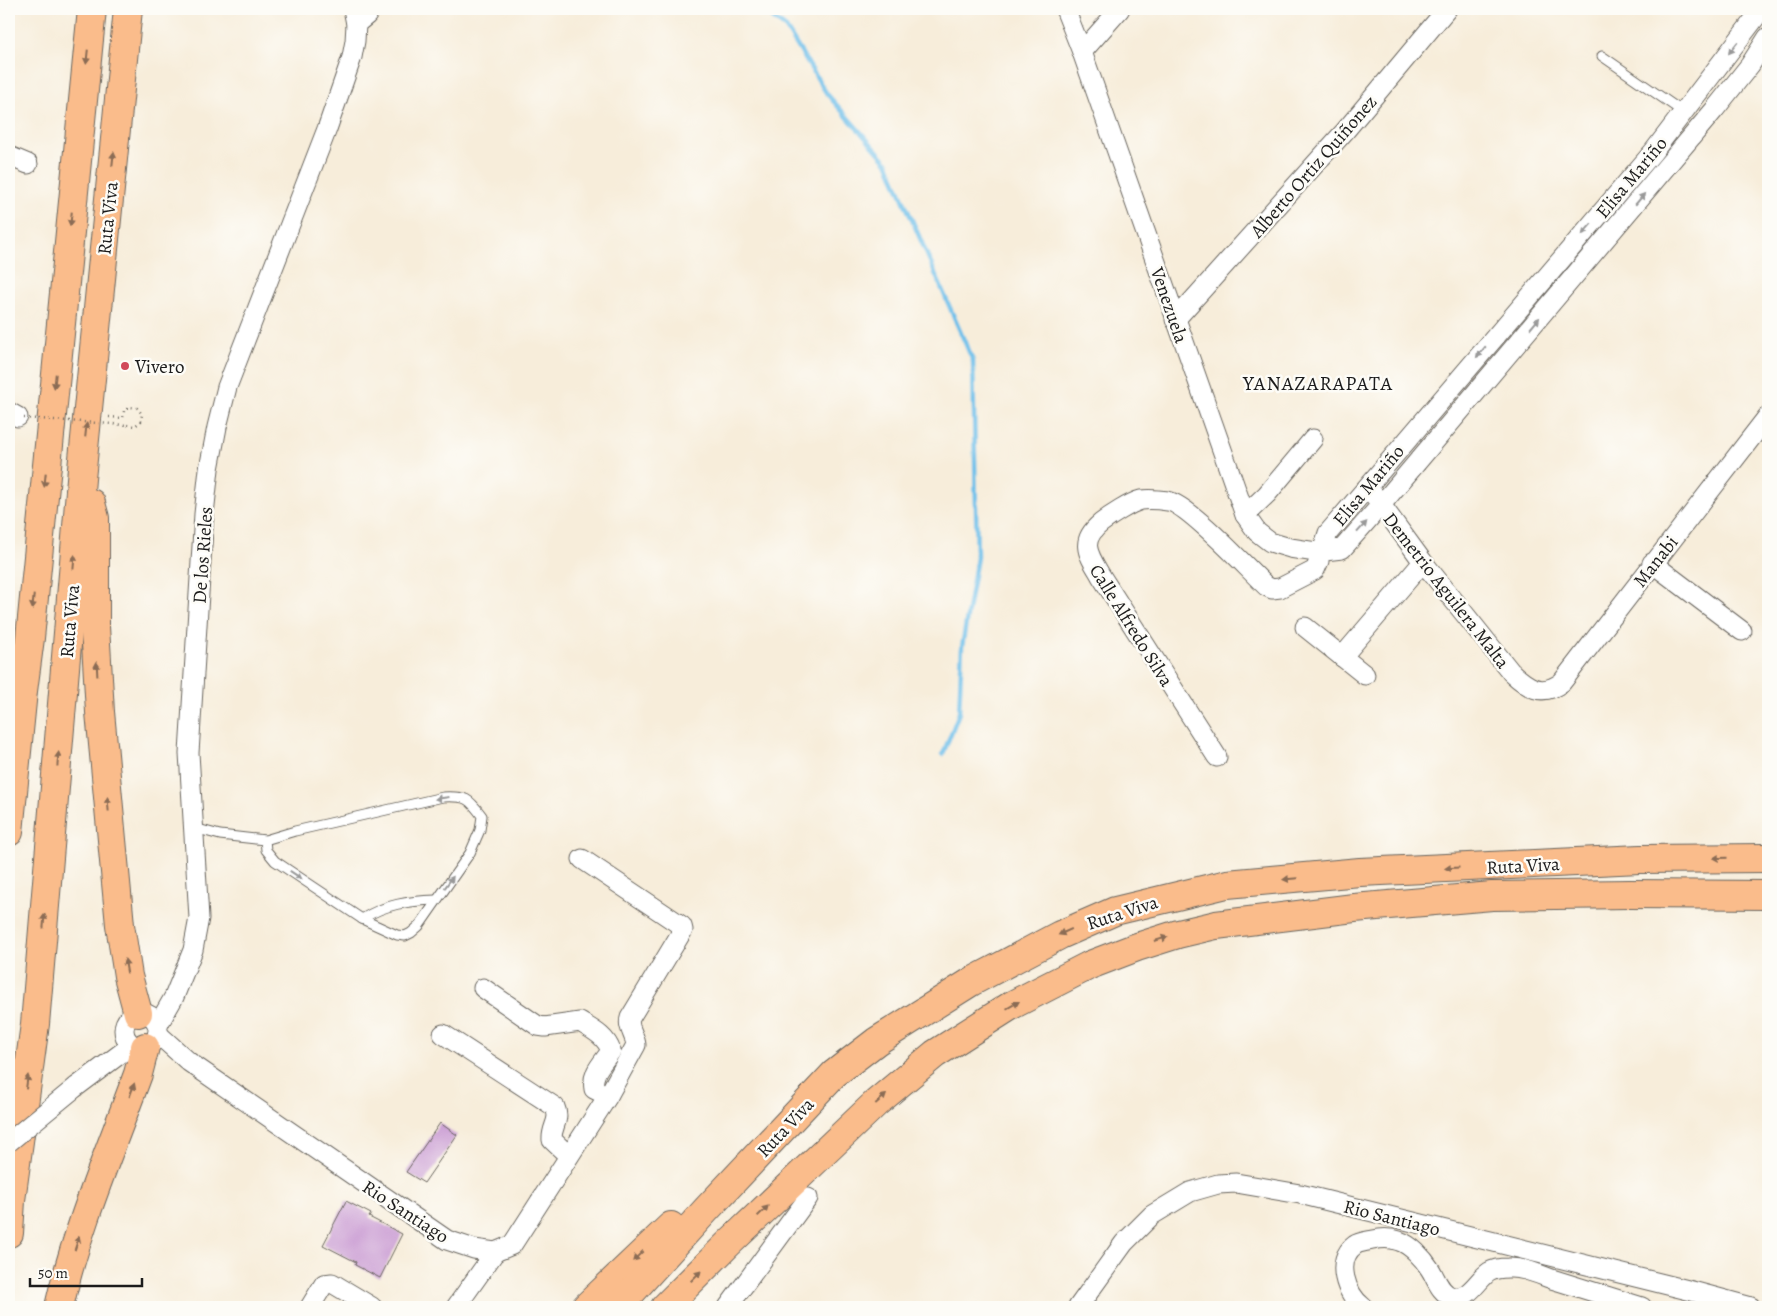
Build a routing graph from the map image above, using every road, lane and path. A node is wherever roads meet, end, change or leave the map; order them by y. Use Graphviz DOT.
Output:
graph roads {
  1 [pos="92,9"];
  2 [pos="128,9"];
  3 [pos="371,9"];
  4 [pos="1065,9"];
  5 [pos="1120,9"];
  6 [pos="1447,9"];
  7 [pos="1762,9"];
  8 [pos="354,17"];
  9 [pos="1768,36"];
  10 [pos="1082,52"];
  11 [pos="1602,56"];
  12 [pos="1684,112"];
  13 [pos="1702,125"];
  14 [pos="9,156"];
  15 [pos="28,164"];
  16 [pos="1175,320"];
  17 [pos="17,415"];
  18 [pos="1768,416"];
  19 [pos="123,418"];
  20 [pos="1313,439"];
  21 [pos="81,478"];
  22 [pos="1367,486"];
  23 [pos="1381,506"];
  24 [pos="1244,514"];
  25 [pos="1319,552"];
  26 [pos="1423,562"];
  27 [pos="1652,564"];
  28 [pos="1305,627"];
  29 [pos="1742,631"];
  30 [pos="1342,657"];
  31 [pos="1365,675"];
  32 [pos="1533,688"];
  33 [pos="22,691"];
  34 [pos="9,725"];
  35 [pos="1217,757"];
  36 [pos="194,828"];
  37 [pos="9,832"];
  38 [pos="264,840"];
  39 [pos="1768,858"];
  40 [pos="582,859"];
  41 [pos="1768,895"];
  42 [pos="436,900"];
  43 [pos="362,919"];
  44 [pos="483,988"];
  45 [pos="144,1032"];
  46 [pos="442,1034"];
  47 [pos="608,1096"];
  48 [pos="9,1142"];
  49 [pos="568,1156"];
  50 [pos="808,1198"];
  51 [pos="706,1210"];
  52 [pos="9,1233"];
  53 [pos="496,1252"];
  54 [pos="59,1307"];
  55 [pos="310,1307"];
  56 [pos="372,1307"];
  57 [pos="456,1307"];
  58 [pos="586,1307"];
  59 [pos="618,1307"];
  60 [pos="665,1307"];
  61 [pos="728,1307"];
  62 [pos="1078,1307"];
  63 [pos="1363,1307"];
  64 [pos="1642,1307"];
  65 [pos="1751,1307"];
  1 -- 33 [label="highway, Ruta Viva, one-way"];
  21 -- 2 [label="highway, Ruta Viva, one-way"];
  3 -- 8 [label="street"];
  4 -- 10 [label="street, Venezuela"];
  5 -- 10 [label="street"];
  6 -- 16 [label="street, Alberto Ortiz Quiñonez"];
  7 -- 12 [label="street, Elisa Mariño, one-way"];
  8 -- 36 [label="street, De los Rieles"];
  9 -- 13 [label="street, Elisa Mariño"];
  10 -- 16 [label="street, Venezuela"];
  11 -- 12 [label="lane"];
  12 -- 13 [label="street"];
  12 -- 22 [label="street, Elisa Mariño, one-way"];
  23 -- 13 [label="street, Elisa Mariño, one-way"];
  14 -- 15 [label="street"];
  16 -- 24 [label="street, Venezuela"];
  17 -- 19 [label="path, bridge"];
  18 -- 27 [label="street, Manabi"];
  20 -- 24 [label="street"];
  45 -- 21 [label="highway, one-way"];
  52 -- 21 [label="highway, Ruta Viva, one-way"];
  22 -- 23 [label="street, Demetrio Aguilera Malta"];
  22 -- 25 [label="street, Elisa Mariño"];
  25 -- 23 [label="street, Elisa Mariño, one-way"];
  23 -- 26 [label="street, Demetrio Aguilera Malta"];
  24 -- 25 [label="street, Venezuela"];
  25 -- 35 [label="street, Calle Alfredo Silva"];
  26 -- 30 [label="street"];
  26 -- 32 [label="street, Demetrio Aguilera Malta"];
  27 -- 29 [label="street"];
  27 -- 32 [label="street, Manabi"];
  28 -- 30 [label="street"];
  30 -- 31 [label="street"];
  33 -- 34 [label="highway"];
  33 -- 37 [label="highway, Ruta Viva"];
  36 -- 38 [label="lane"];
  36 -- 45 [label="street, De los Rieles"];
  42 -- 38 [label="lane, one-way"];
  38 -- 43 [label="lane, one-way"];
  39 -- 51 [label="highway, Ruta Viva, one-way"];
  40 -- 47 [label="street"];
  60 -- 41 [label="highway, Ruta Viva, one-way"];
  42 -- 43 [label="lane"];
  42 -- 43 [label="lane"];
  44 -- 47 [label="street"];
  45 -- 48 [label="street, De los Rieles, bridge"];
  45 -- 53 [label="street, Rio Santiago"];
  54 -- 45 [label="highway, one-way"];
  46 -- 49 [label="street"];
  47 -- 49 [label="street"];
  49 -- 53 [label="street"];
  50 -- 61 [label="street"];
  51 -- 58 [label="highway, one-way"];
  51 -- 59 [label="highway, Ruta Viva"];
  53 -- 57 [label="street"];
  55 -- 56 [label="street"];
  62 -- 65 [label="street, Rio Santiago"];
  63 -- 64 [label="street"];
}
